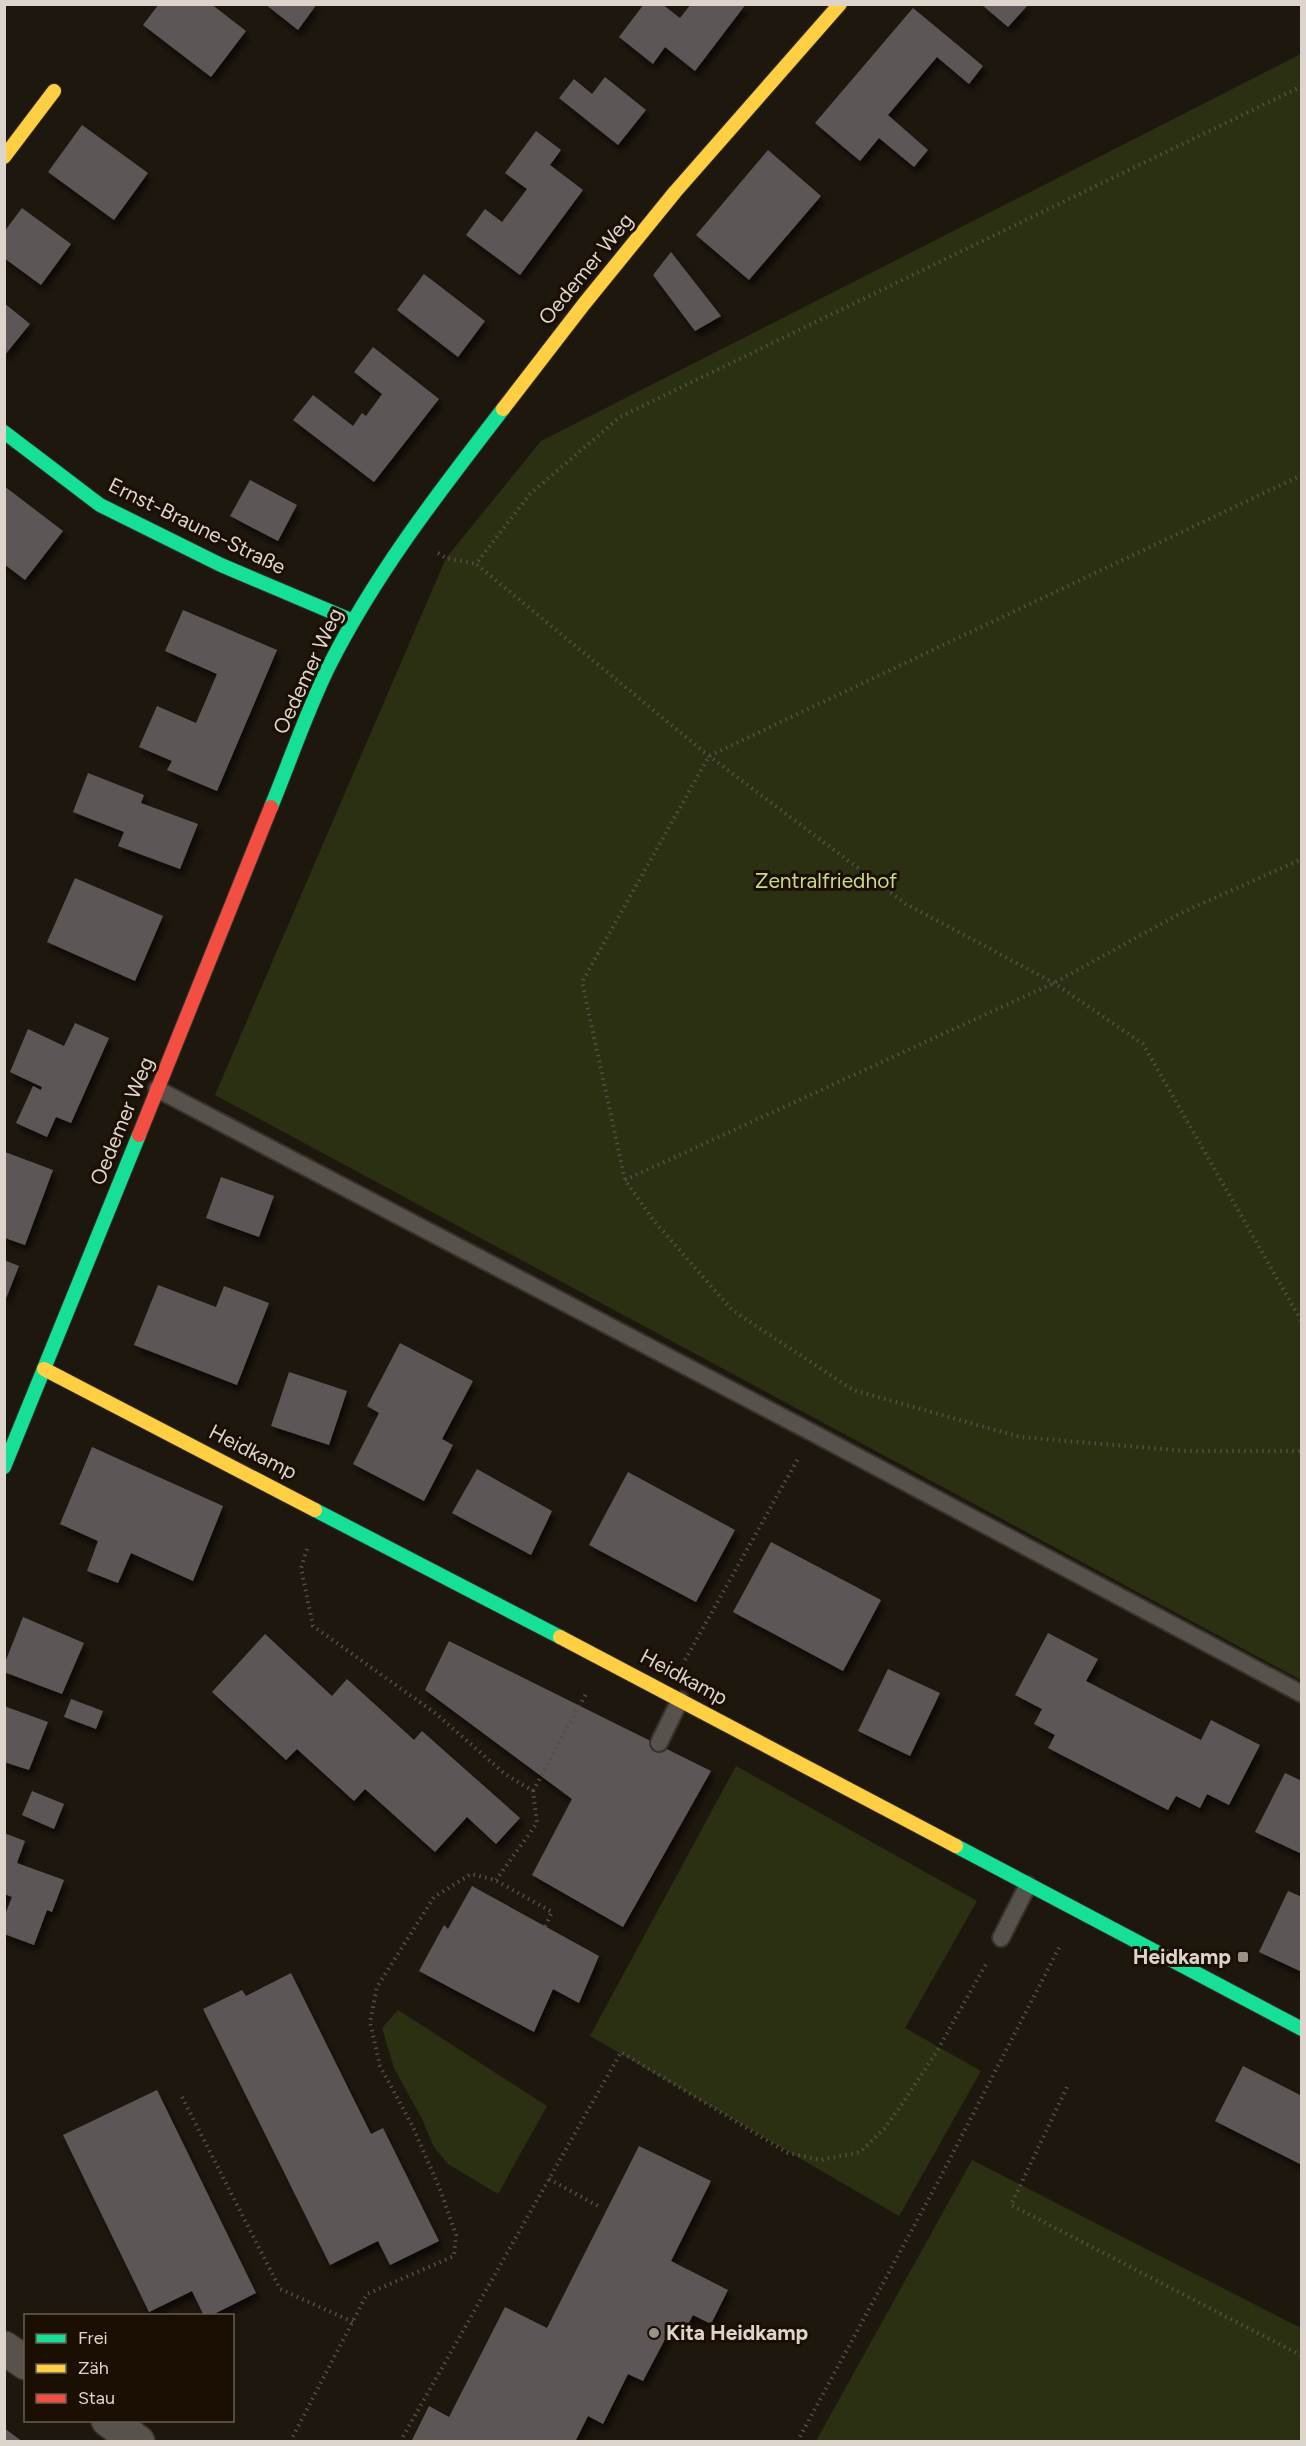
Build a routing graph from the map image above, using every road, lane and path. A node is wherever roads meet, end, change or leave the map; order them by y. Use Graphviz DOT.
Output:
graph roads {
  1 [pos="840,4"];
  2 [pos="1302,86"];
  3 [pos="54,91"];
  4 [pos="4,157"];
  5 [pos="4,432"];
  6 [pos="1302,475"];
  7 [pos="352,621"];
  8 [pos="709,756"];
  9 [pos="1302,859"];
  10 [pos="1054,983"];
  11 [pos="158,1089"];
  12 [pos="625,1179"];
  13 [pos="1302,1322"];
  14 [pos="44,1369"];
  15 [pos="813,1433"];
  16 [pos="1302,1451"];
  17 [pos="4,1467"];
  18 [pos="318,1511"];
  19 [pos="604,1660"];
  20 [pos="1302,1694"];
  21 [pos="674,1696"];
  22 [pos="659,1743"];
  23 [pos="533,1791"];
  24 [pos="495,1880"];
  25 [pos="1028,1885"];
  26 [pos="1078,1911"];
  27 [pos="545,1927"];
  28 [pos="1001,1938"];
  29 [pos="1302,2029"];
  30 [pos="1067,2087"];
  31 [pos="182,2097"];
  32 [pos="549,2179"];
  33 [pos="598,2206"];
  34 [pos="353,2322"];
  35 [pos="4,2348"];
  36 [pos="1302,2356"];
  37 [pos="24,2362"];
  38 [pos="109,2422"];
  39 [pos="138,2442"];
  40 [pos="290,2442"];
  41 [pos="400,2442"];
  42 [pos="797,2442"];
  1 -- 7 [label="street, Oedemer Weg"];
  2 -- 8 [label="path"];
  3 -- 4 [label="street"];
  5 -- 7 [label="street, Ernst-Braune-Straße"];
  6 -- 8 [label="path"];
  7 -- 11 [label="street, Oedemer Weg"];
  8 -- 10 [label="path"];
  8 -- 12 [label="path"];
  9 -- 10 [label="path"];
  10 -- 12 [label="path"];
  10 -- 13 [label="path"];
  11 -- 14 [label="street, Oedemer Weg"];
  11 -- 15 [label="lane"];
  12 -- 16 [label="path"];
  14 -- 17 [label="street, Oedemer Weg"];
  14 -- 18 [label="street, Heidkamp"];
  15 -- 20 [label="lane"];
  15 -- 21 [label="path"];
  18 -- 19 [label="street, Heidkamp"];
  18 -- 23 [label="path"];
  19 -- 21 [label="street, Heidkamp"];
  19 -- 23 [label="path"];
  21 -- 22 [label="lane"];
  21 -- 25 [label="street, Heidkamp"];
  23 -- 24 [label="path"];
  24 -- 27 [label="path"];
  24 -- 34 [label="path"];
  25 -- 26 [label="street, Heidkamp"];
  25 -- 28 [label="lane"];
  26 -- 29 [label="street, Heidkamp"];
  26 -- 42 [label="path"];
  28 -- 32 [label="path"];
  30 -- 36 [label="path"];
  31 -- 34 [label="path"];
  32 -- 33 [label="path"];
  32 -- 41 [label="path"];
  34 -- 40 [label="path"];
  35 -- 37 [label="street"];
  38 -- 39 [label="street"];
}
